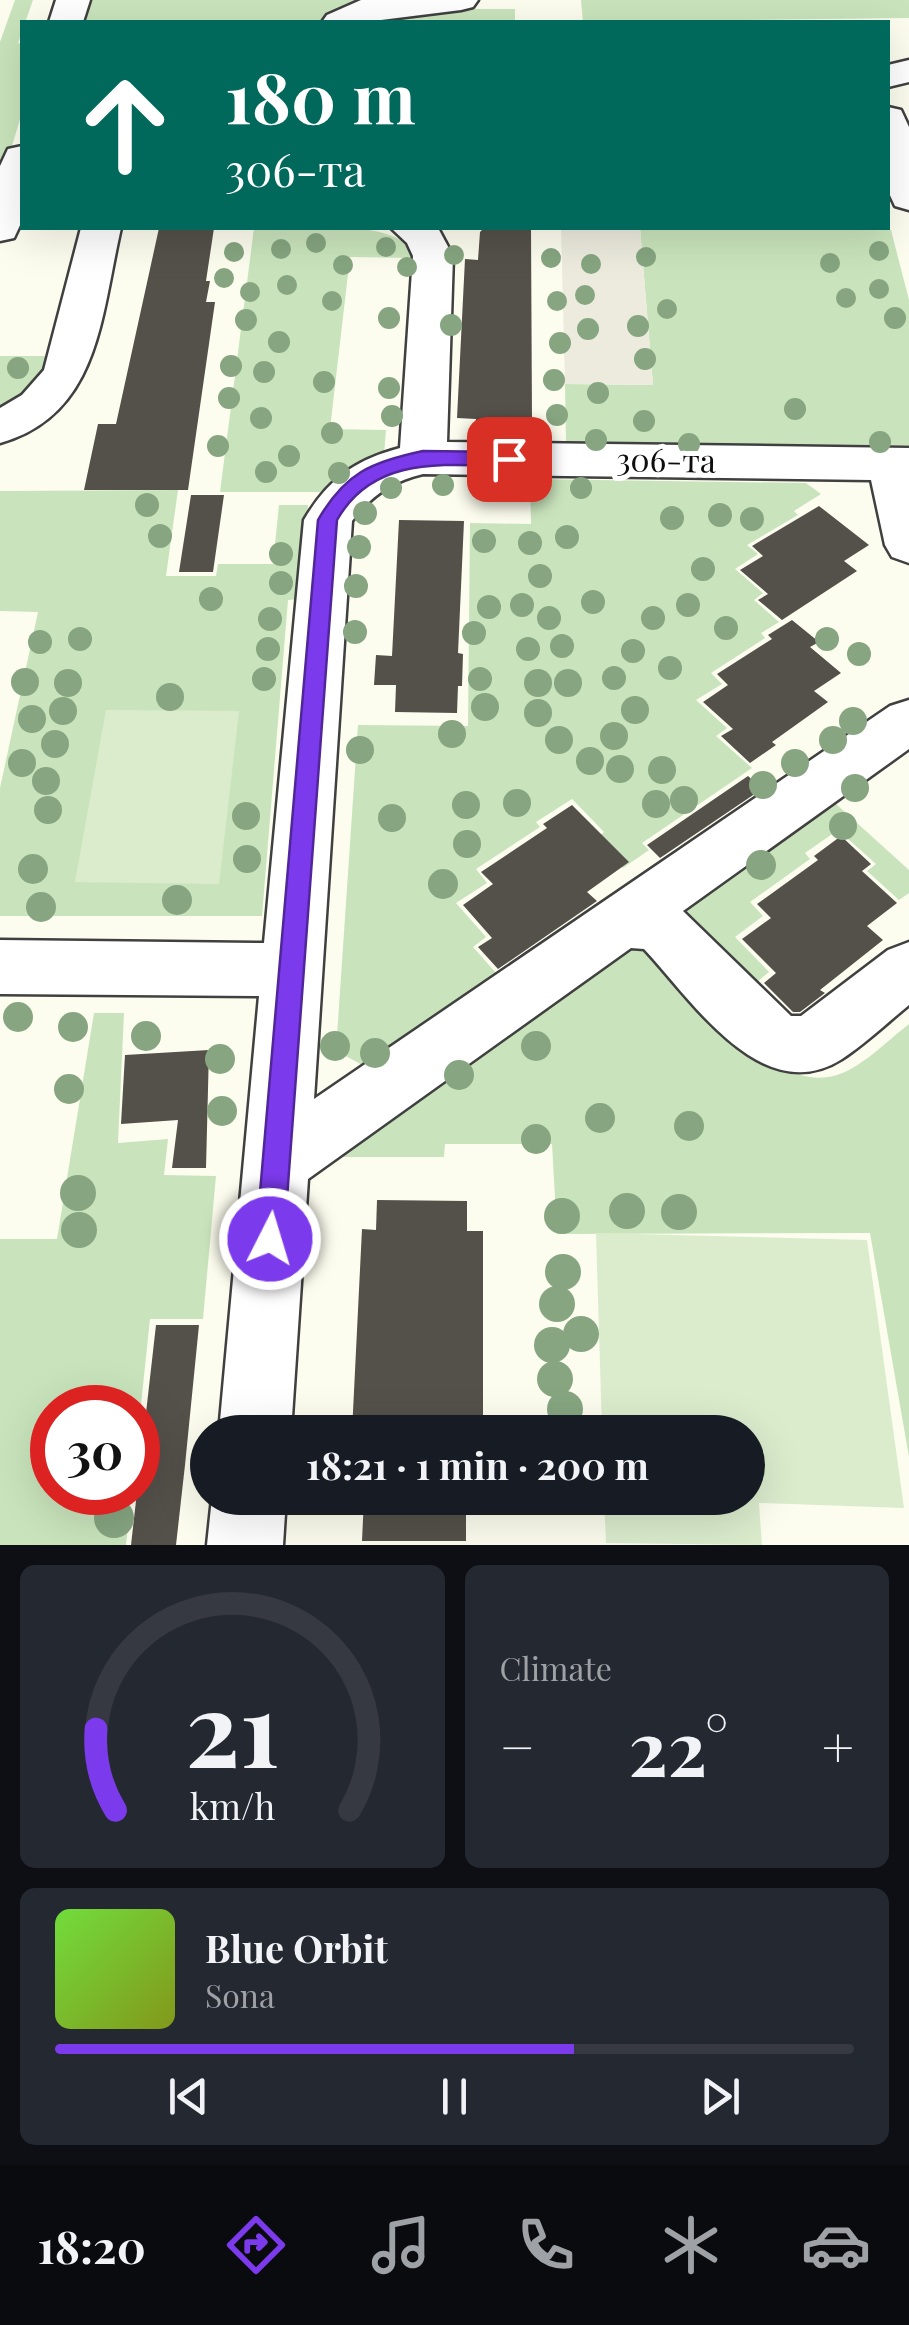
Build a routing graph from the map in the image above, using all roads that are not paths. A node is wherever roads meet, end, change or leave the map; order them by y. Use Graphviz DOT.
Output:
graph roads {
  1 [pos="461,0"];
  2 [pos="343,20"];
  3 [pos="890,126"];
  4 [pos="20,164"];
  5 [pos="909,198"];
  6 [pos="0,230"];
  7 [pos="100,230"];
  8 [pos="414,230"];
  9 [pos="0,428"];
  10 [pos="423,458"];
  11 [pos="900,464"];
  12 [pos="909,545"];
  13 [pos="909,722"];
  14 [pos="617,925"];
  15 [pos="0,967"];
  16 [pos="909,969"];
  17 [pos="292,970"];
  18 [pos="277,1162"];
  19 [pos="255,1415"];
  20 [pos="248,1515"];
  21 [pos="245,1545"];
  1 -- 2 [label="street"];
  3 -- 5 [label="street"];
  4 -- 6 [label="street"];
  7 -- 9 [label="street"];
  8 -- 10 [label="street"];
  10 -- 11 [label="street, 306-та"];
  10 -- 17 [label="street, 306-та"];
  11 -- 12 [label="street"];
  13 -- 14 [label="street"];
  14 -- 16 [label="street"];
  14 -- 18 [label="street"];
  15 -- 17 [label="street"];
  17 -- 18 [label="street, 306-та"];
  18 -- 19 [label="street, 306-та"];
  20 -- 21 [label="street"];
}
